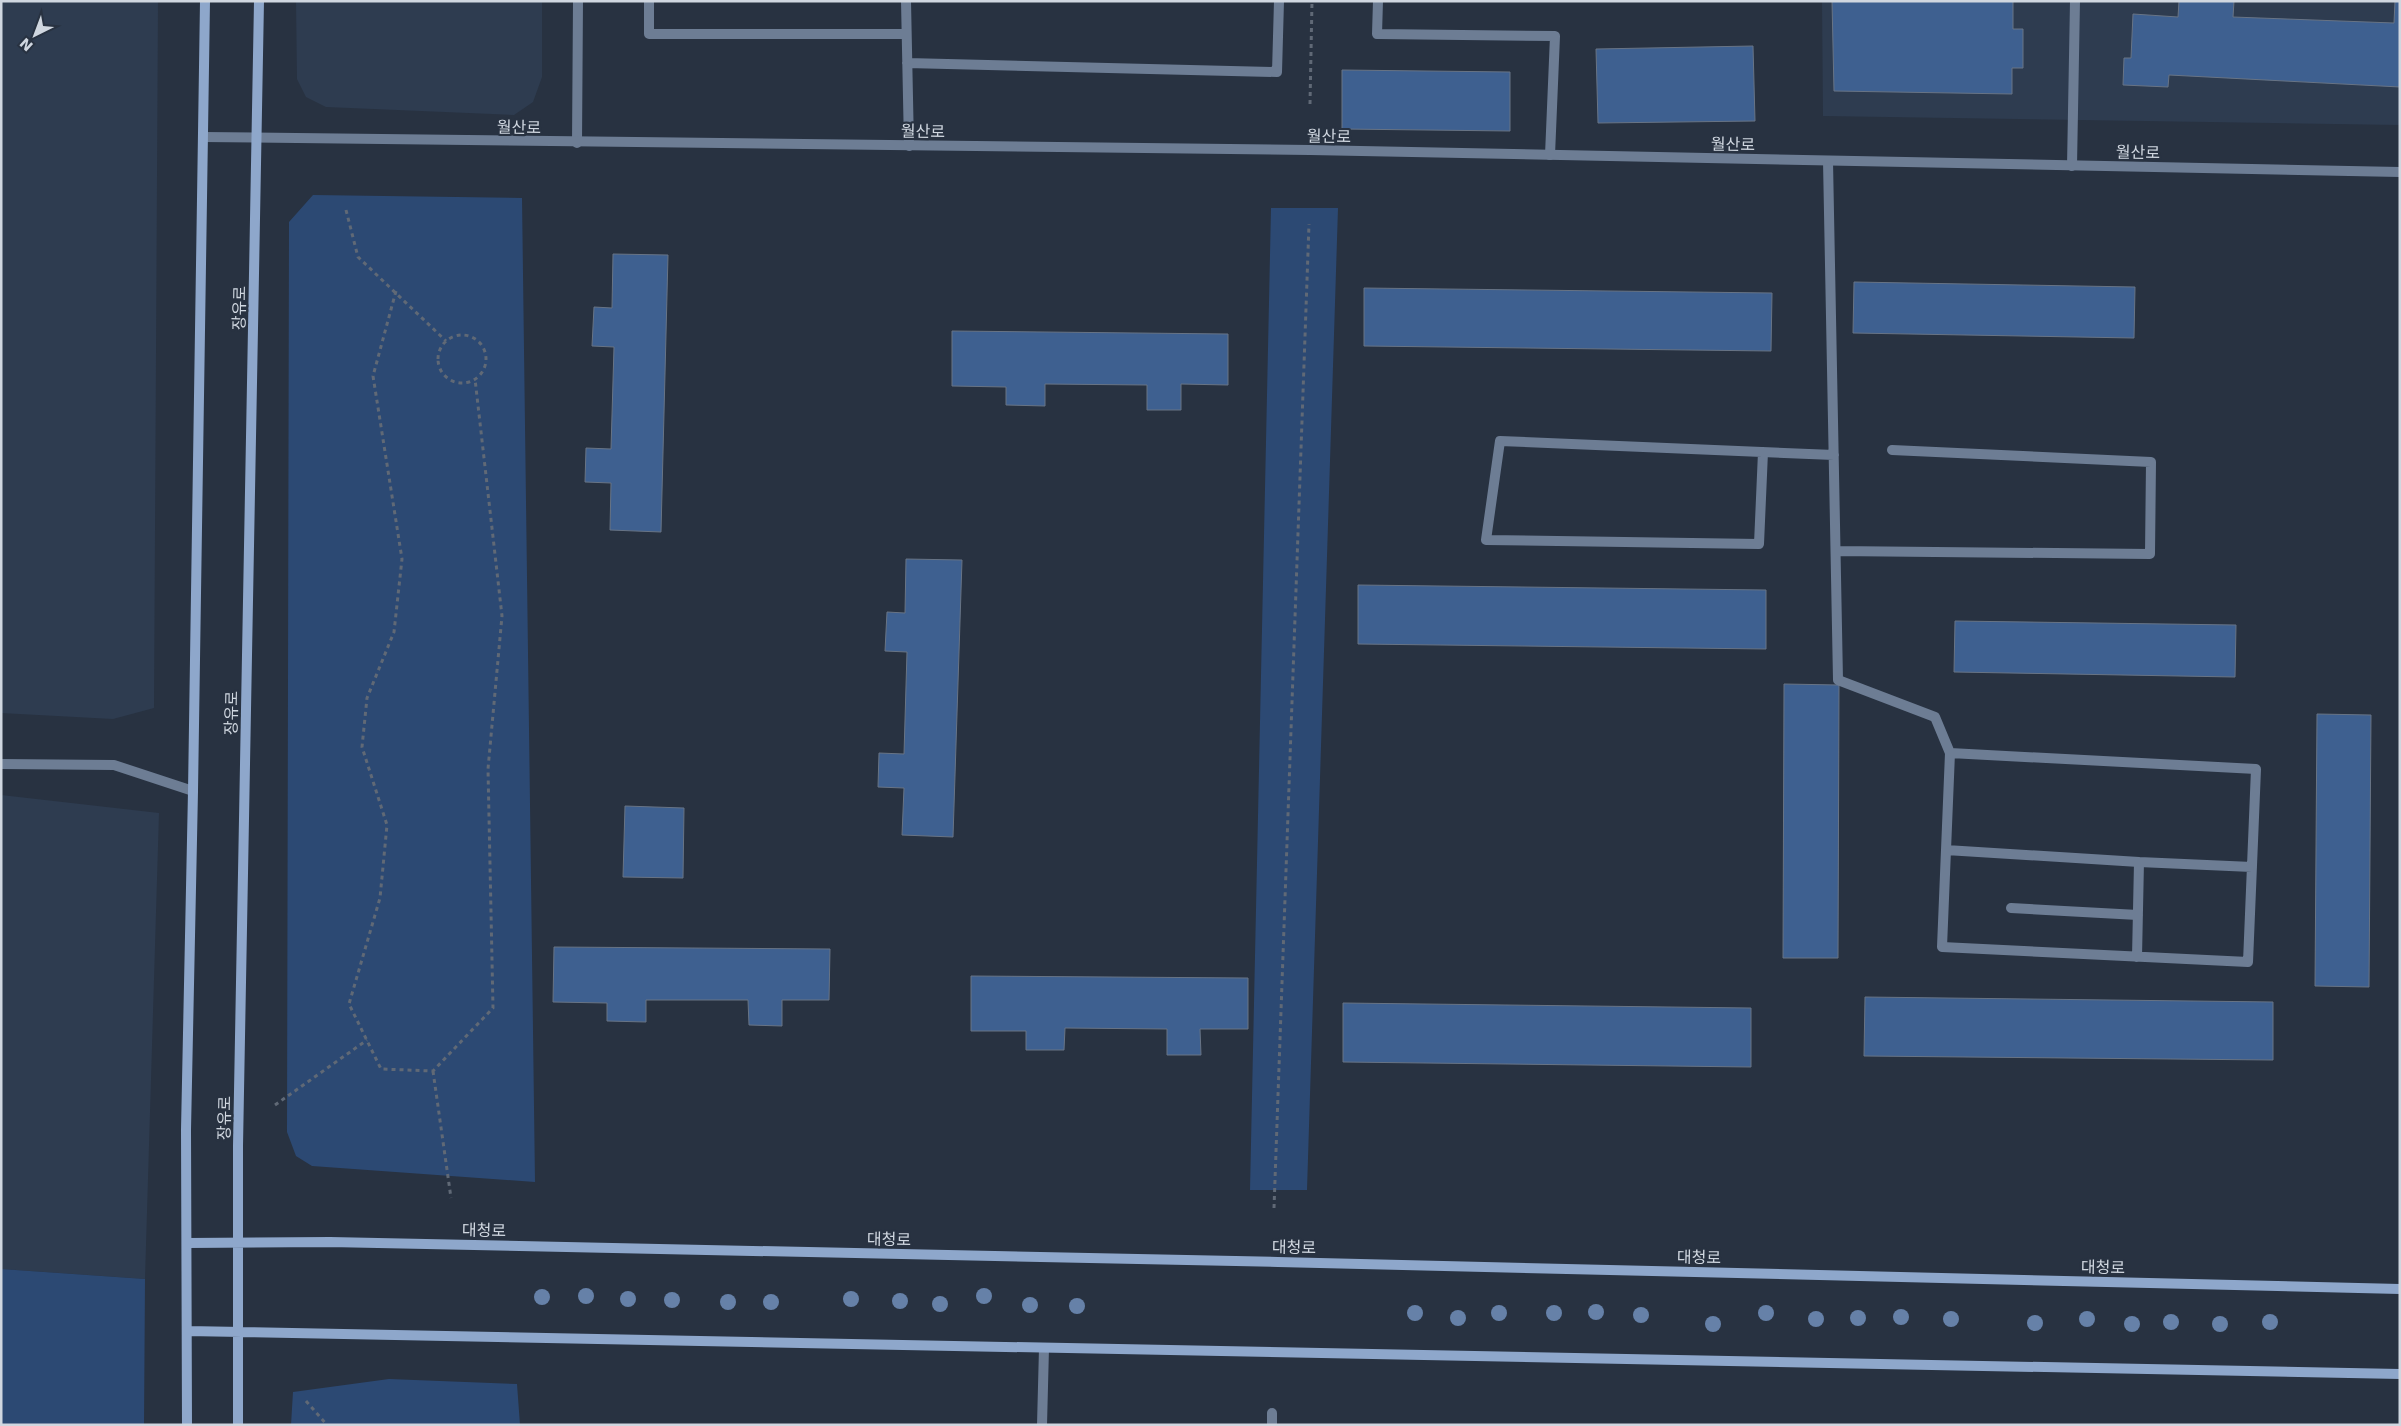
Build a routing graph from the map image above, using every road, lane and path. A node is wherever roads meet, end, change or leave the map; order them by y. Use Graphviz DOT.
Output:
graph roads {
  1 [pos="205,1"];
  2 [pos="259,1"];
  3 [pos="578,1"];
  4 [pos="649,1"];
  5 [pos="906,1"];
  6 [pos="1279,1"];
  7 [pos="1312,1"];
  8 [pos="1378,1"];
  9 [pos="2074,1"];
  10 [pos="906,34"];
  11 [pos="907,63"];
  12 [pos="1310,104"];
  13 [pos="203,136"];
  14 [pos="257,137"];
  15 [pos="577,143"];
  16 [pos="909,146"];
  17 [pos="1550,156"];
  18 [pos="1828,161"];
  19 [pos="2072,166"];
  20 [pos="2400,172"];
  21 [pos="346,210"];
  22 [pos="1309,224"];
  23 [pos="396,291"];
  24 [pos="446,341"];
  25 [pos="475,379"];
  26 [pos="1892,450"];
  27 [pos="1763,452"];
  28 [pos="1834,455"];
  29 [pos="1836,551"];
  30 [pos="1950,753"];
  31 [pos="1,764"];
  32 [pos="193,791"];
  33 [pos="1946,850"];
  34 [pos="2139,862"];
  35 [pos="2252,867"];
  36 [pos="2011,908"];
  37 [pos="2138,915"];
  38 [pos="2137,956"];
  39 [pos="367,1040"];
  40 [pos="433,1071"];
  41 [pos="275,1105"];
  42 [pos="450,1198"];
  43 [pos="1274,1208"];
  44 [pos="239,1242"];
  45 [pos="187,1243"];
  46 [pos="2400,1289"];
  47 [pos="188,1331"];
  48 [pos="239,1333"];
  49 [pos="1044,1348"];
  50 [pos="2400,1374"];
  51 [pos="306,1401"];
  52 [pos="1272,1413"];
  53 [pos="187,1425"];
  54 [pos="238,1425"];
  55 [pos="327,1425"];
  56 [pos="1042,1425"];
  57 [pos="1272,1425"];
  1 -- 13 [label="main road"];
  2 -- 14 [label="main road, 장유로"];
  3 -- 15 [label="street"];
  4 -- 10 [label="street"];
  5 -- 10 [label="street"];
  6 -- 11 [label="street"];
  7 -- 12 [label="path"];
  8 -- 17 [label="street"];
  9 -- 19 [label="street"];
  10 -- 11 [label="street"];
  11 -- 16 [label="street"];
  13 -- 14 [label="street, 월산로"];
  13 -- 32 [label="main road"];
  14 -- 15 [label="street, 월산로"];
  14 -- 44 [label="main road, 장유로"];
  15 -- 16 [label="street, 월산로"];
  16 -- 17 [label="street, 월산로"];
  17 -- 18 [label="street, 월산로"];
  18 -- 19 [label="street, 월산로"];
  18 -- 28 [label="street"];
  19 -- 20 [label="street, 월산로"];
  21 -- 23 [label="path"];
  22 -- 43 [label="path"];
  23 -- 24 [label="path"];
  23 -- 39 [label="path"];
  24 -- 25 [label="path"];
  24 -- 25 [label="path"];
  25 -- 40 [label="path"];
  26 -- 29 [label="street"];
  27 -- 27 [label="street"];
  27 -- 28 [label="street"];
  28 -- 29 [label="street"];
  29 -- 30 [label="street"];
  30 -- 33 [label="street"];
  30 -- 35 [label="street"];
  31 -- 32 [label="street"];
  32 -- 45 [label="main road"];
  33 -- 34 [label="street"];
  33 -- 38 [label="street"];
  34 -- 35 [label="street"];
  34 -- 37 [label="street"];
  35 -- 38 [label="street"];
  36 -- 37 [label="street"];
  37 -- 38 [label="street"];
  39 -- 40 [label="path"];
  39 -- 41 [label="path"];
  40 -- 42 [label="path"];
  44 -- 45 [label="main road, 대청로"];
  44 -- 46 [label="main road, 대청로"];
  44 -- 48 [label="main road, 장유로"];
  45 -- 47 [label="main road"];
  47 -- 48 [label="main road"];
  47 -- 53 [label="main road"];
  48 -- 49 [label="main road"];
  48 -- 54 [label="main road, 장유로"];
  49 -- 50 [label="main road"];
  49 -- 56 [label="street"];
  51 -- 55 [label="path"];
  52 -- 57 [label="street"];
}
